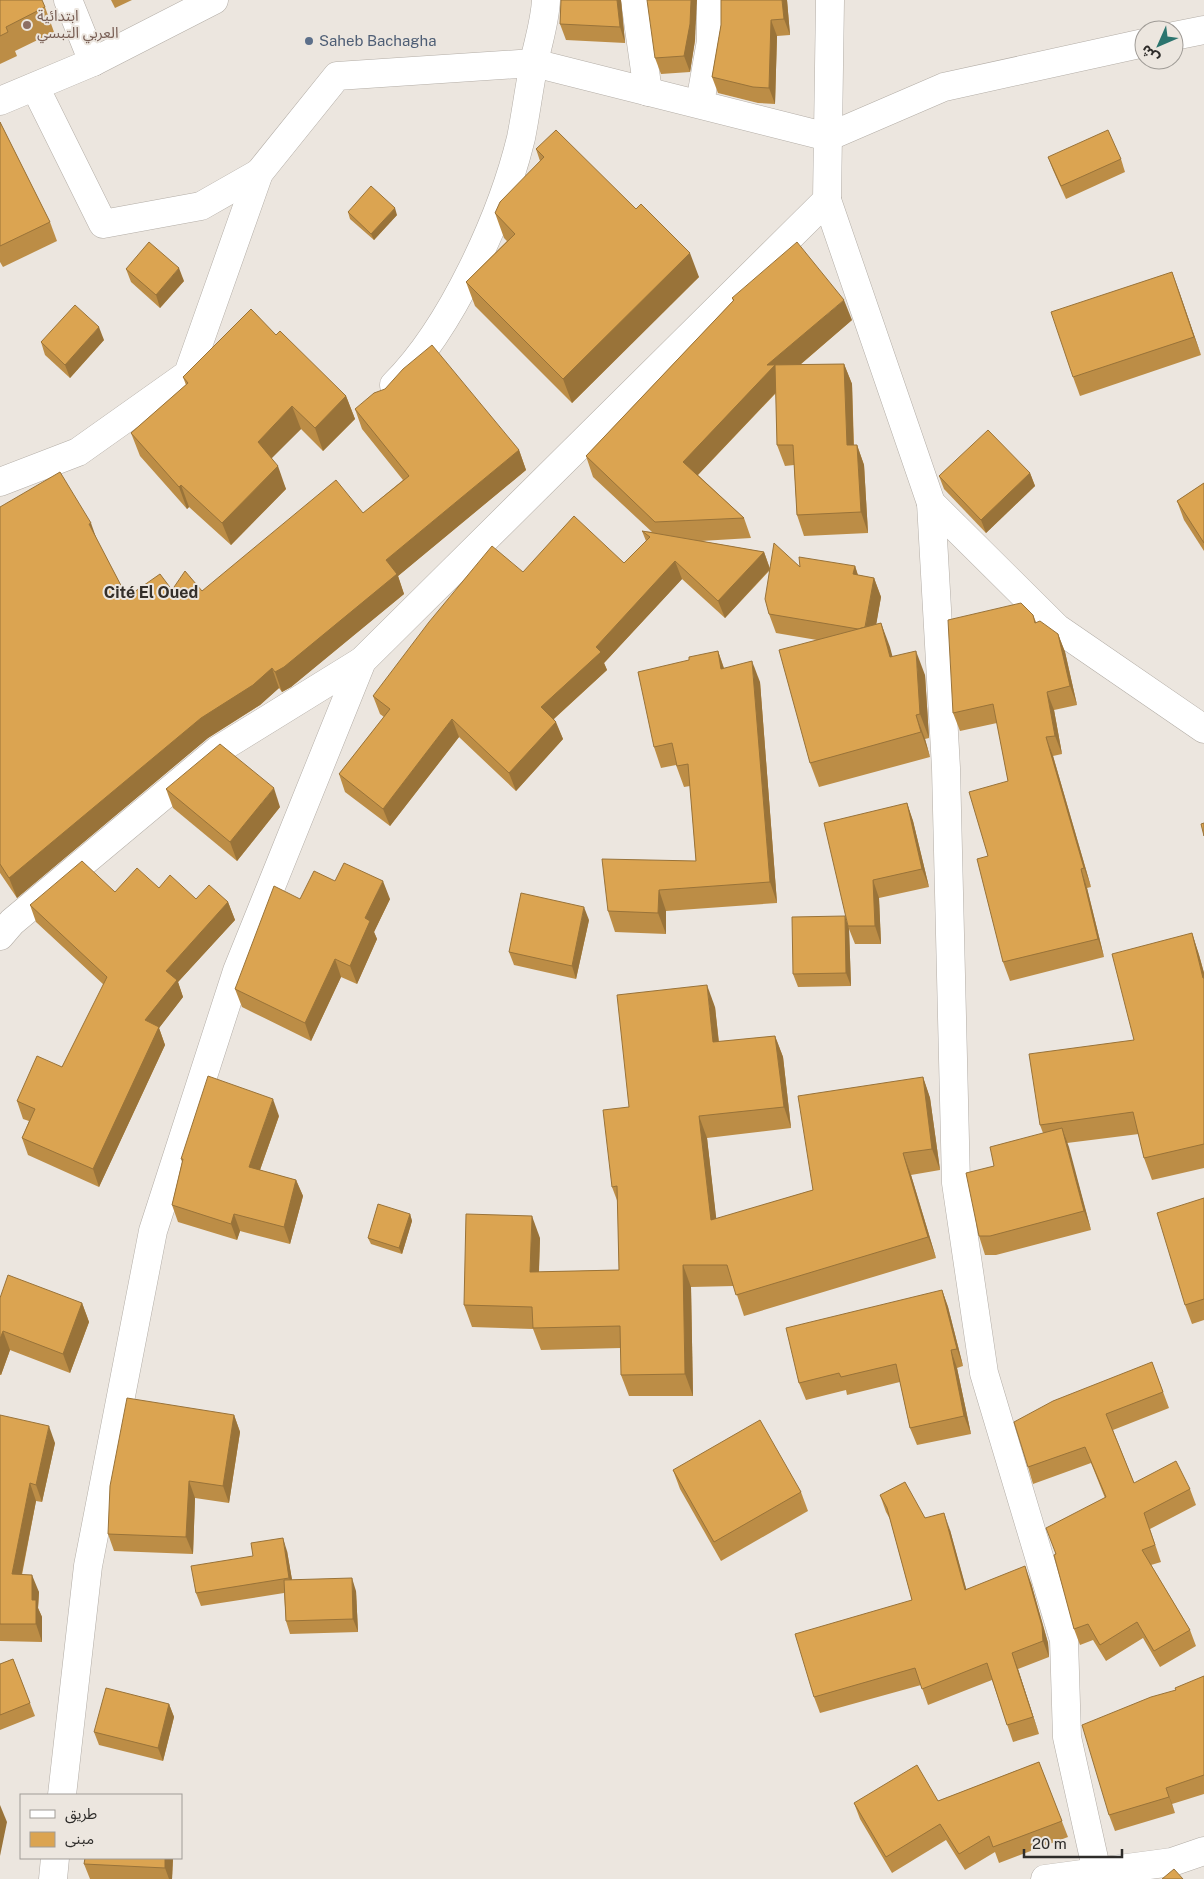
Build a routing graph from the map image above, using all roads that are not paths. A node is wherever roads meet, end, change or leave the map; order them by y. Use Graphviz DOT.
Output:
graph roads {
  1 [pos="68,0"];
  2 [pos="214,0"];
  3 [pos="546,0"];
  4 [pos="635,0"];
  5 [pos="711,0"];
  6 [pos="830,0"];
  7 [pos="1204,30"];
  8 [pos="1184,34"];
  9 [pos="1134,45"];
  10 [pos="93,62"];
  11 [pos="534,63"];
  12 [pos="36,87"];
  13 [pos="648,92"];
  14 [pos="0,101"];
  15 [pos="700,103"];
  16 [pos="828,137"];
  17 [pos="259,173"];
  18 [pos="826,200"];
  19 [pos="381,398"];
  20 [pos="0,482"];
  21 [pos="931,503"];
  22 [pos="362,661"];
  23 [pos="1204,729"];
  24 [pos="0,936"];
  25 [pos="62,1794"];
  26 [pos="1204,1851"];
  27 [pos="55,1859"];
  28 [pos="1097,1872"];
  29 [pos="53,1879"];
  30 [pos="1044,1879"];
  1 -- 10 [label="street"];
  2 -- 10 [label="street"];
  3 -- 11 [label="street"];
  4 -- 13 [label="street"];
  5 -- 15 [label="street"];
  6 -- 16 [label="street"];
  7 -- 8 [label="street"];
  9 -- 16 [label="street"];
  10 -- 12 [label="street"];
  11 -- 13 [label="street"];
  11 -- 17 [label="street"];
  11 -- 19 [label="street"];
  12 -- 14 [label="street"];
  12 -- 17 [label="street"];
  13 -- 15 [label="street"];
  15 -- 16 [label="street"];
  16 -- 18 [label="street"];
  17 -- 20 [label="street"];
  18 -- 21 [label="street"];
  18 -- 22 [label="street"];
  21 -- 23 [label="street"];
  21 -- 28 [label="street"];
  22 -- 24 [label="street"];
  22 -- 25 [label="street"];
  26 -- 28 [label="street"];
  27 -- 29 [label="street"];
  28 -- 30 [label="street"];
}
